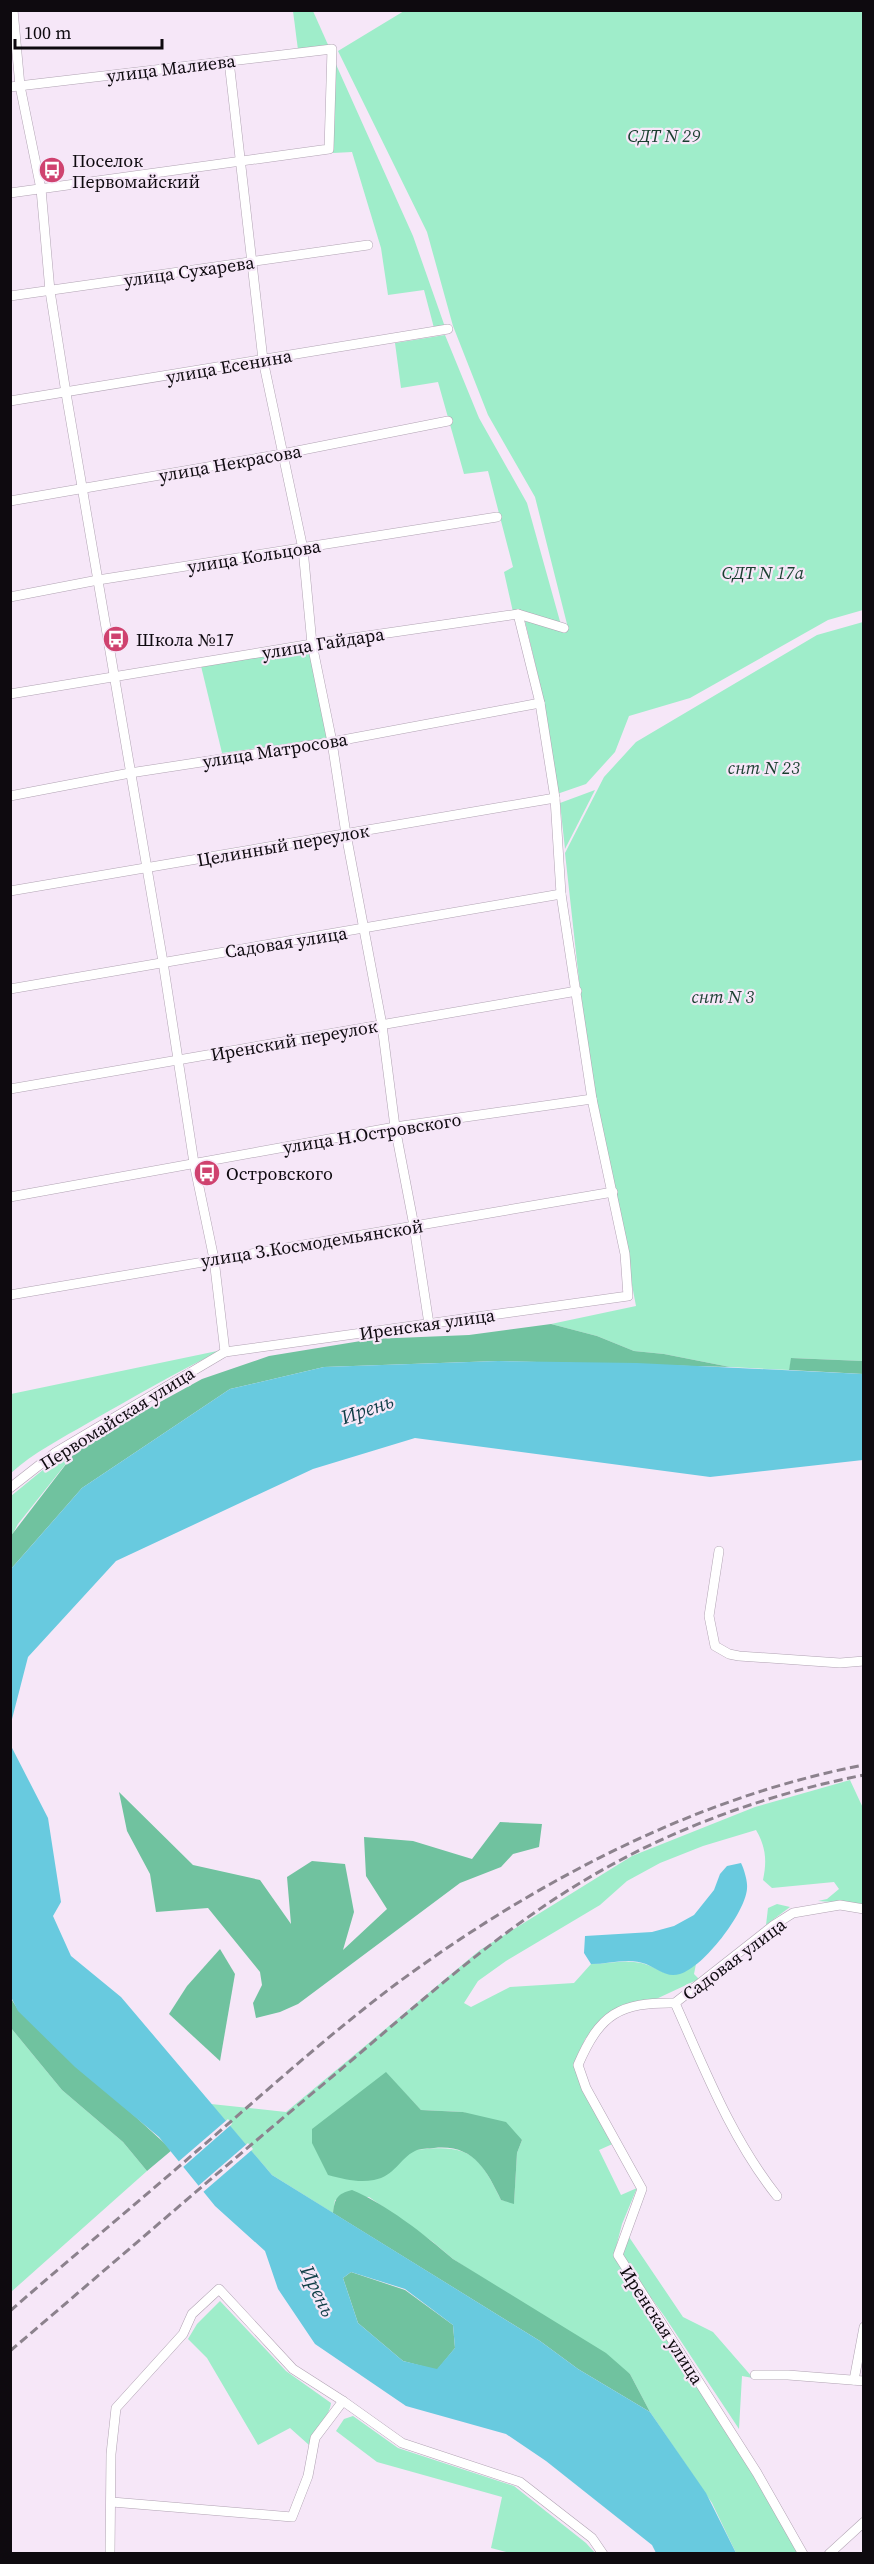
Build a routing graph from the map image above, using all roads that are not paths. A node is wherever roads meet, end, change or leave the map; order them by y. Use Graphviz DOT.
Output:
graph roads {
  1 [pos="13,10"];
  2 [pos="229,61"];
  3 [pos="15,87"];
  4 [pos="240,159"];
  5 [pos="41,189"];
  6 [pos="10,193"];
  7 [pos="368,245"];
  8 [pos="253,262"];
  9 [pos="50,291"];
  10 [pos="10,296"];
  11 [pos="448,329"];
  12 [pos="263,360"];
  13 [pos="66,393"];
  14 [pos="10,401"];
  15 [pos="448,421"];
  16 [pos="282,454"];
  17 [pos="82,489"];
  18 [pos="10,501"];
  19 [pos="497,517"];
  20 [pos="303,549"];
  21 [pos="98,580"];
  22 [pos="10,597"];
  23 [pos="518,614"];
  24 [pos="564,628"];
  25 [pos="312,644"];
  26 [pos="113,678"];
  27 [pos="10,694"];
  28 [pos="540,703"];
  29 [pos="332,741"];
  30 [pos="130,773"];
  31 [pos="10,796"];
  32 [pos="555,798"];
  33 [pos="345,834"];
  34 [pos="147,869"];
  35 [pos="10,891"];
  36 [pos="561,894"];
  37 [pos="364,929"];
  38 [pos="163,962"];
  39 [pos="10,989"];
  40 [pos="576,991"];
  41 [pos="382,1025"];
  42 [pos="179,1060"];
  43 [pos="10,1089"];
  44 [pos="592,1099"];
  45 [pos="395,1128"];
  46 [pos="194,1163"];
  47 [pos="613,1192"];
  48 [pos="10,1197"];
  49 [pos="414,1226"];
  50 [pos="214,1259"];
  51 [pos="10,1295"];
  52 [pos="429,1324"];
  53 [pos="225,1352"];
  54 [pos="10,1488"];
  55 [pos="719,1551"];
  56 [pos="864,1661"];
  57 [pos="864,1909"];
  58 [pos="675,2003"];
  59 [pos="586,2088"];
  60 [pos="777,2196"];
  61 [pos="864,2327"];
  62 [pos="755,2375"];
  63 [pos="859,2380"];
  64 [pos="343,2402"];
  65 [pos="112,2502"];
  66 [pos="864,2522"];
  67 [pos="110,2553"];
  68 [pos="603,2553"];
  69 [pos="803,2553"];
  70 [pos="829,2553"];
  1 -- 3 [label="street"];
  2 -- 3 [label="street, улица Малиева"];
  2 -- 4 [label="street"];
  2 -- 4 [label="street, улица Малиева"];
  3 -- 5 [label="street"];
  4 -- 5 [label="street"];
  4 -- 8 [label="street"];
  5 -- 6 [label="street"];
  5 -- 9 [label="street"];
  7 -- 8 [label="street, улица Сухарева"];
  8 -- 9 [label="street, улица Сухарева"];
  8 -- 12 [label="street"];
  9 -- 10 [label="street, улица Сухарева"];
  9 -- 13 [label="street"];
  11 -- 12 [label="street, улица Есенина"];
  12 -- 13 [label="street, улица Есенина"];
  12 -- 16 [label="street"];
  13 -- 14 [label="street, улица Есенина"];
  13 -- 17 [label="street"];
  15 -- 16 [label="street, улица Некрасова"];
  16 -- 17 [label="street, улица Некрасова"];
  16 -- 20 [label="street"];
  17 -- 18 [label="street, улица Некрасова"];
  17 -- 21 [label="street"];
  19 -- 20 [label="street, улица Кольцова"];
  20 -- 21 [label="street, улица Кольцова"];
  20 -- 25 [label="street"];
  21 -- 22 [label="street, улица Кольцова"];
  21 -- 26 [label="street"];
  23 -- 24 [label="street, улица Гайдара"];
  23 -- 25 [label="street, улица Гайдара"];
  23 -- 28 [label="street"];
  25 -- 26 [label="street, улица Гайдара"];
  25 -- 29 [label="street"];
  26 -- 27 [label="street, улица Гайдара"];
  26 -- 30 [label="street"];
  28 -- 29 [label="street, улица Матросова"];
  28 -- 32 [label="street"];
  29 -- 30 [label="street, улица Матросова"];
  29 -- 33 [label="street"];
  30 -- 31 [label="street, улица Матросова"];
  30 -- 34 [label="street"];
  32 -- 33 [label="street, Целинный переулок"];
  32 -- 36 [label="street"];
  33 -- 34 [label="street, Целинный переулок"];
  33 -- 37 [label="street"];
  34 -- 35 [label="street, Целинный переулок"];
  34 -- 38 [label="street"];
  36 -- 37 [label="street, Садовая улица"];
  36 -- 40 [label="street"];
  37 -- 38 [label="street, Садовая улица"];
  37 -- 41 [label="street"];
  38 -- 39 [label="street, Садовая улица"];
  38 -- 42 [label="street"];
  40 -- 41 [label="street, Иренский переулок"];
  40 -- 44 [label="street"];
  41 -- 42 [label="street, Иренский переулок"];
  41 -- 45 [label="street"];
  42 -- 43 [label="street, Иренский переулок"];
  42 -- 46 [label="street"];
  44 -- 45 [label="street, улица Н.Островского"];
  44 -- 47 [label="street"];
  45 -- 46 [label="street, улица Н.Островского"];
  45 -- 49 [label="street"];
  46 -- 48 [label="street, улица Н.Островского"];
  46 -- 50 [label="street"];
  47 -- 49 [label="street, улица З.Космодемьянской"];
  47 -- 52 [label="street, Иренская улица"];
  49 -- 50 [label="street, улица З.Космодемьянской"];
  49 -- 52 [label="street"];
  50 -- 51 [label="street, улица З.Космодемьянской"];
  50 -- 53 [label="street"];
  52 -- 53 [label="street, Иренская улица"];
  53 -- 54 [label="street, Первомайская улица"];
  55 -- 56 [label="street"];
  57 -- 58 [label="street, Садовая улица"];
  58 -- 59 [label="street, Садовая улица"];
  58 -- 60 [label="street, Садовая улица"];
  59 -- 69 [label="street, Иренская улица"];
  61 -- 63 [label="street"];
  62 -- 63 [label="street"];
  64 -- 65 [label="street"];
  64 -- 65 [label="street"];
  64 -- 68 [label="street"];
  65 -- 67 [label="street"];
  66 -- 70 [label="street"];
}
